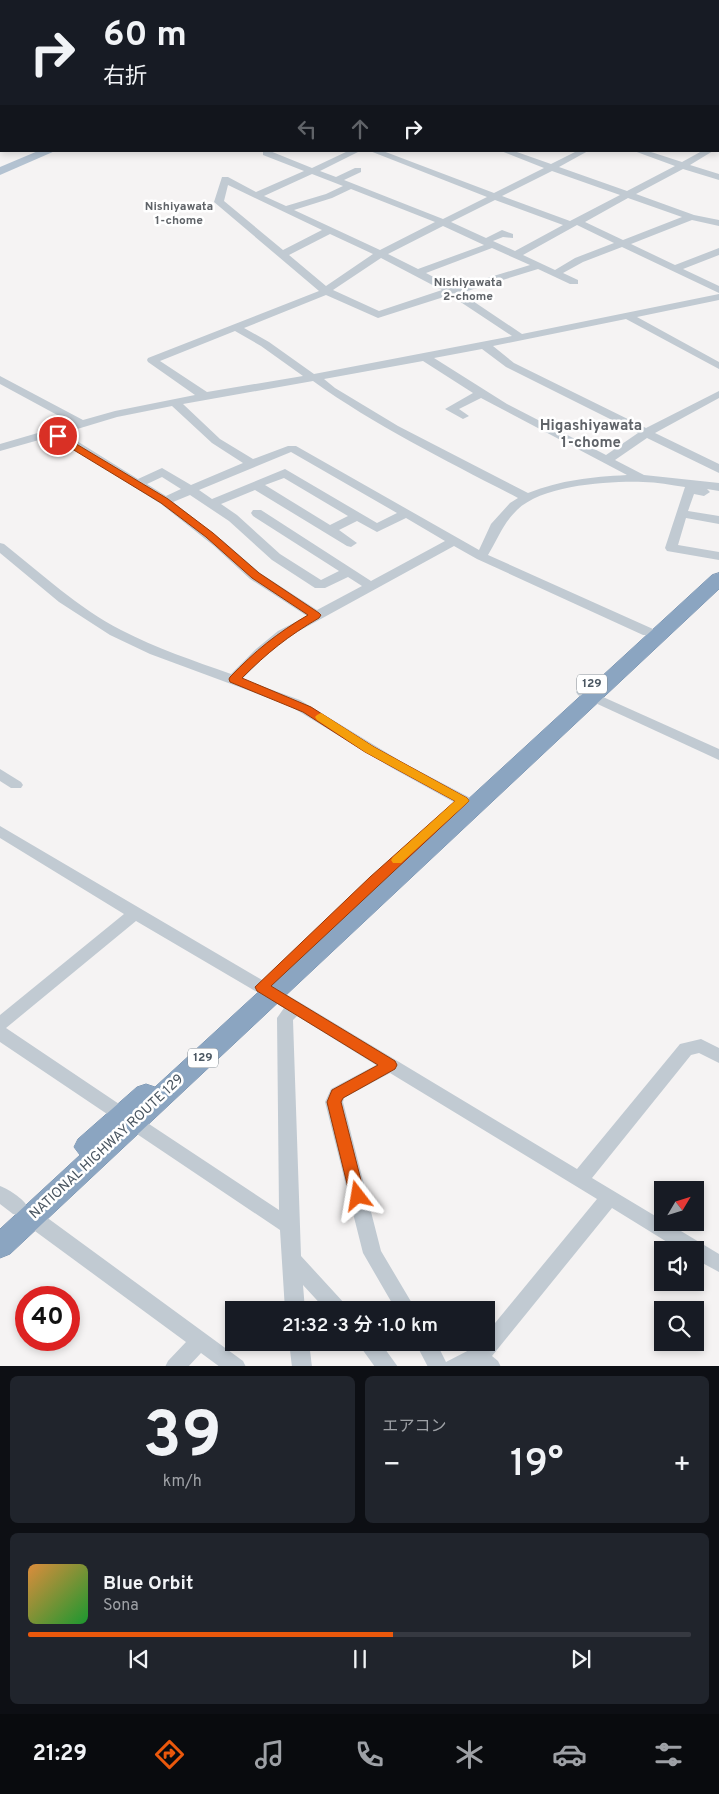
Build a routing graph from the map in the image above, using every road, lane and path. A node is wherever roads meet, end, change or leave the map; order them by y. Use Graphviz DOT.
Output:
graph roads {
  1 [pos="47,152"];
  2 [pos="266,152"];
  3 [pos="354,152"];
  4 [pos="377,152"];
  5 [pos="508,152"];
  6 [pos="582,152"];
  7 [pos="641,152"];
  8 [pos="707,152"];
  9 [pos="681,166"];
  10 [pos="551,168"];
  11 [pos="358,170"];
  12 [pos="0,171"];
  13 [pos="313,171"];
  14 [pos="719,177"];
  15 [pos="337,180"];
  16 [pos="352,186"];
  17 [pos="628,195"];
  18 [pos="256,196"];
  19 [pos="494,197"];
  20 [pos="286,210"];
  21 [pos="691,217"];
  22 [pos="443,222"];
  23 [pos="719,223"];
  24 [pos="574,224"];
  25 [pos="330,230"];
  26 [pos="510,236"];
  27 [pos="489,243"];
  28 [pos="621,244"];
  29 [pos="719,251"];
  30 [pos="283,254"];
  31 [pos="380,254"];
  32 [pos="515,255"];
  33 [pos="538,266"];
  34 [pos="674,269"];
  35 [pos="416,273"];
  36 [pos="555,274"];
  37 [pos="574,282"];
  38 [pos="719,290"];
  39 [pos="326,291"];
  40 [pos="452,292"];
  41 [pos="719,297"];
  42 [pos="628,316"];
  43 [pos="236,328"];
  44 [pos="520,337"];
  45 [pos="484,345"];
  46 [pos="425,357"];
  47 [pos="719,366"];
  48 [pos="314,378"];
  49 [pos="0,379"];
  50 [pos="481,394"];
  51 [pos="719,394"];
  52 [pos="205,396"];
  53 [pos="174,402"];
  54 [pos="463,416"];
  55 [pos="80,423"];
  56 [pos="53,431"];
  57 [pos="646,433"];
  58 [pos="0,448"];
  59 [pos="607,460"];
  60 [pos="252,463"];
  61 [pos="719,469"];
  62 [pos="643,478"];
  63 [pos="138,484"];
  64 [pos="256,485"];
  65 [pos="719,487"];
  66 [pos="191,489"];
  67 [pos="719,495"];
  68 [pos="527,498"];
  69 [pos="165,501"];
  70 [pos="212,503"];
  71 [pos="681,513"];
  72 [pos="404,514"];
  73 [pos="357,516"];
  74 [pos="719,520"];
  75 [pos="243,527"];
  76 [pos="329,530"];
  77 [pos="454,541"];
  78 [pos="351,543"];
  79 [pos="0,548"];
  80 [pos="481,556"];
  81 [pos="719,556"];
  82 [pos="719,566"];
  83 [pos="350,572"];
  84 [pos="719,579"];
  85 [pos="371,586"];
  86 [pos="315,615"];
  87 [pos="648,632"];
  88 [pos="234,679"];
  89 [pos="587,694"];
  90 [pos="719,755"];
  91 [pos="0,774"];
  92 [pos="16,785"];
  93 [pos="469,804"];
  94 [pos="0,831"];
  95 [pos="135,913"];
  96 [pos="267,990"];
  97 [pos="295,1007"];
  98 [pos="0,1024"];
  99 [pos="0,1033"];
  100 [pos="719,1056"];
  101 [pos="390,1065"];
  102 [pos="128,1119"];
  103 [pos="579,1180"];
  104 [pos="609,1198"];
  105 [pos="17,1207"];
  106 [pos="289,1226"];
  107 [pos="0,1228"];
  108 [pos="0,1246"];
  109 [pos="291,1259"];
  110 [pos="719,1264"];
  111 [pos="295,1301"];
  112 [pos="330,1301"];
  113 [pos="401,1301"];
  114 [pos="200,1340"];
  115 [pos="300,1351"];
  116 [pos="375,1351"];
  117 [pos="431,1351"];
  118 [pos="484,1361"];
  119 [pos="175,1366"];
  120 [pos="236,1366"];
  121 [pos="302,1366"];
  122 [pos="388,1366"];
  123 [pos="440,1366"];
  124 [pos="454,1366"];
  1 -- 12 [label="main road"];
  2 -- 13 [label="street"];
  3 -- 13 [label="street"];
  4 -- 19 [label="street"];
  5 -- 10 [label="street"];
  6 -- 10 [label="street"];
  7 -- 9 [label="street"];
  8 -- 9 [label="street"];
  9 -- 14 [label="street"];
  9 -- 17 [label="street"];
  10 -- 17 [label="street"];
  10 -- 19 [label="street"];
  11 -- 15 [label="street"];
  13 -- 15 [label="street"];
  13 -- 18 [label="street"];
  15 -- 16 [label="street"];
  16 -- 20 [label="street"];
  16 -- 22 [label="street"];
  17 -- 21 [label="street"];
  17 -- 24 [label="street"];
  18 -- 20 [label="street"];
  18 -- 30 [label="street"];
  19 -- 22 [label="street"];
  19 -- 24 [label="street"];
  20 -- 25 [label="street"];
  21 -- 23 [label="street"];
  21 -- 28 [label="street"];
  22 -- 27 [label="street"];
  22 -- 31 [label="street"];
  24 -- 28 [label="street"];
  24 -- 32 [label="street"];
  25 -- 30 [label="street"];
  25 -- 31 [label="street"];
  26 -- 27 [label="street"];
  27 -- 32 [label="street"];
  27 -- 35 [label="street"];
  28 -- 34 [label="street"];
  28 -- 36 [label="street"];
  29 -- 34 [label="street"];
  30 -- 39 [label="street"];
  31 -- 35 [label="street"];
  31 -- 39 [label="street"];
  32 -- 33 [label="street"];
  33 -- 36 [label="street"];
  33 -- 40 [label="street"];
  34 -- 38 [label="street"];
  35 -- 40 [label="street"];
  36 -- 37 [label="street"];
  39 -- 40 [label="street"];
  39 -- 43 [label="street"];
  40 -- 44 [label="street"];
  41 -- 42 [label="street"];
  42 -- 44 [label="street"];
  42 -- 47 [label="street"];
  43 -- 48 [label="street"];
  43 -- 52 [label="street"];
  44 -- 45 [label="street"];
  45 -- 46 [label="street"];
  45 -- 57 [label="street"];
  46 -- 48 [label="street"];
  46 -- 50 [label="street"];
  48 -- 52 [label="street"];
  48 -- 68 [label="street"];
  49 -- 55 [label="street"];
  50 -- 54 [label="street"];
  50 -- 59 [label="street"];
  51 -- 57 [label="street"];
  52 -- 53 [label="street"];
  53 -- 55 [label="street"];
  53 -- 60 [label="street"];
  55 -- 56 [label="street"];
  56 -- 58 [label="street"];
  56 -- 63 [label="street"];
  57 -- 59 [label="street"];
  57 -- 61 [label="street"];
  59 -- 62 [label="street"];
  60 -- 66 [label="street"];
  60 -- 72 [label="street"];
  62 -- 65 [label="street"];
  62 -- 68 [label="street"];
  63 -- 66 [label="street"];
  63 -- 69 [label="street"];
  64 -- 70 [label="street"];
  64 -- 73 [label="street"];
  64 -- 76 [label="street"];
  66 -- 69 [label="street"];
  66 -- 70 [label="street"];
  67 -- 71 [label="street"];
  68 -- 80 [label="street"];
  69 -- 86 [label="street"];
  70 -- 75 [label="street"];
  71 -- 74 [label="street"];
  71 -- 81 [label="street"];
  72 -- 73 [label="street"];
  72 -- 77 [label="street"];
  73 -- 76 [label="street"];
  75 -- 83 [label="street"];
  75 -- 83 [label="street"];
  76 -- 78 [label="street"];
  77 -- 80 [label="street"];
  77 -- 85 [label="street"];
  79 -- 88 [label="street"];
  80 -- 87 [label="street"];
  82 -- 87 [label="highway, NATIONAL HIGHWAY ROUTE 129 / 129"];
  83 -- 85 [label="street"];
  84 -- 89 [label="highway, NATIONAL HIGHWAY ROUTE 129 / 129"];
  85 -- 86 [label="street"];
  86 -- 88 [label="street"];
  87 -- 89 [label="highway, NATIONAL HIGHWAY ROUTE 129 / 129"];
  88 -- 93 [label="street"];
  89 -- 90 [label="street"];
  89 -- 93 [label="highway, NATIONAL HIGHWAY ROUTE 129 / 129"];
  91 -- 92 [label="street"];
  93 -- 96 [label="highway, NATIONAL HIGHWAY ROUTE 129 / 129"];
  94 -- 95 [label="street"];
  95 -- 96 [label="street"];
  95 -- 98 [label="street"];
  96 -- 97 [label="street"];
  96 -- 102 [label="highway, NATIONAL HIGHWAY ROUTE 129 / 129"];
  97 -- 101 [label="street"];
  97 -- 106 [label="street"];
  99 -- 102 [label="street"];
  100 -- 103 [label="street"];
  101 -- 103 [label="street"];
  101 -- 113 [label="street"];
  102 -- 105 [label="highway, NATIONAL HIGHWAY ROUTE 129 / 129"];
  102 -- 106 [label="street"];
  103 -- 104 [label="street"];
  104 -- 110 [label="street"];
  104 -- 118 [label="street"];
  105 -- 107 [label="highway, NATIONAL HIGHWAY ROUTE 129 / 129"];
  105 -- 108 [label="highway, NATIONAL HIGHWAY ROUTE 129 / 129"];
  105 -- 114 [label="street"];
  106 -- 109 [label="street"];
  109 -- 111 [label="street"];
  109 -- 112 [label="street"];
  114 -- 119 [label="street"];
  114 -- 120 [label="street"];
  115 -- 121 [label="street"];
  116 -- 122 [label="street"];
  117 -- 123 [label="street"];
  118 -- 124 [label="street"];
}
